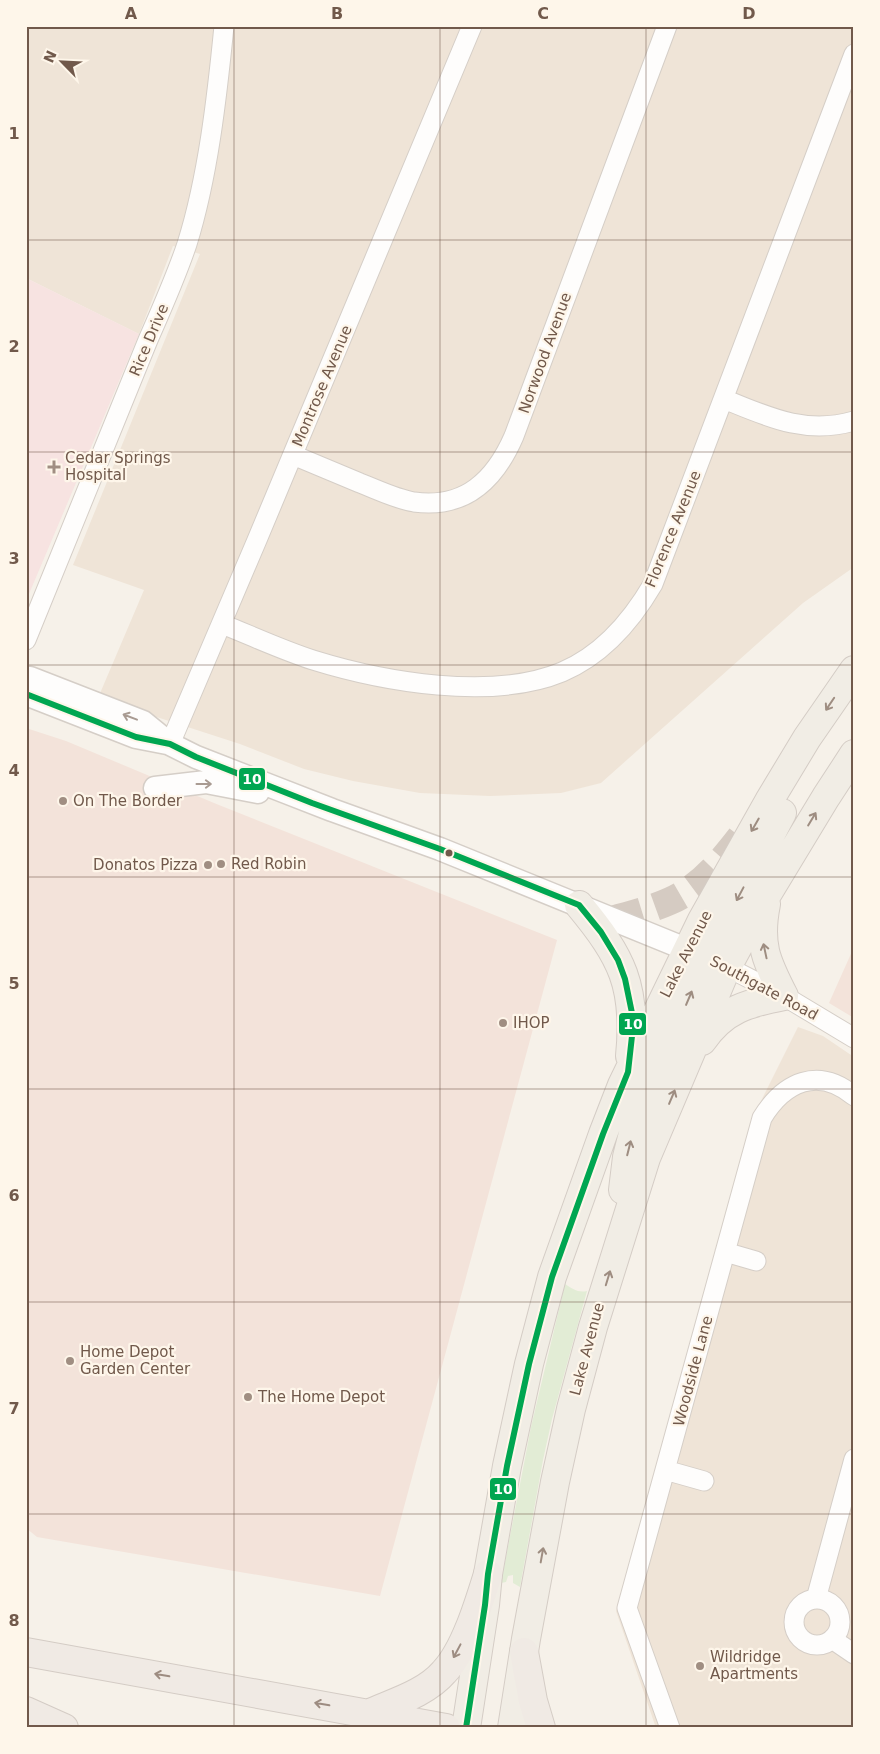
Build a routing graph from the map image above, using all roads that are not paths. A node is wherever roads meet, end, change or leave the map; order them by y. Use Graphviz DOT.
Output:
graph roads {
  1 [pos="224,26"];
  2 [pos="472,26"];
  3 [pos="666,26"];
  4 [pos="854,54"];
  5 [pos="724,399"];
  6 [pos="854,421"];
  7 [pos="293,455"];
  8 [pos="222,624"];
  9 [pos="26,640"];
  10 [pos="854,670"];
  11 [pos="26,678"];
  12 [pos="26,694"];
  13 [pos="170,744"];
  14 [pos="854,754"];
  15 [pos="155,788"];
  16 [pos="312,803"];
  17 [pos="769,890"];
  18 [pos="579,904"];
  19 [pos="707,958"];
  20 [pos="784,996"];
  21 [pos="854,1038"];
  22 [pos="685,1065"];
  23 [pos="628,1072"];
  24 [pos="854,1096"];
  25 [pos="616,1249"];
  26 [pos="725,1252"];
  27 [pos="756,1261"];
  28 [pos="854,1459"];
  29 [pos="665,1470"];
  30 [pos="704,1481"];
  31 [pos="488,1574"];
  32 [pos="816,1599"];
  33 [pos="832,1639"];
  34 [pos="26,1652"];
  35 [pos="524,1652"];
  36 [pos="854,1654"];
  37 [pos="26,1711"];
  38 [pos="370,1713"];
  39 [pos="64,1728"];
  40 [pos="446,1728"];
  41 [pos="466,1728"];
  42 [pos="512,1728"];
  43 [pos="541,1728"];
  44 [pos="670,1728"];
  1 -- 9 [label="street, Rice Drive"];
  2 -- 7 [label="street, Montrose Avenue"];
  3 -- 7 [label="street, Norwood Avenue"];
  4 -- 5 [label="street, Florence Avenue"];
  5 -- 6 [label="street"];
  5 -- 8 [label="street, Florence Avenue"];
  7 -- 8 [label="street, Montrose Avenue"];
  8 -- 13 [label="street, Montrose Avenue"];
  10 -- 19 [label="main road, Lake Avenue, one-way"];
  13 -- 11 [label="street, Southgate Road, one-way"];
  12 -- 13 [label="street, Southgate Road"];
  13 -- 16 [label="street, Southgate Road"];
  17 -- 14 [label="main road, Lake Avenue, one-way"];
  15 -- 16 [label="street, one-way"];
  16 -- 18 [label="street, Southgate Road"];
  17 -- 19 [label="main road, Lake Avenue"];
  20 -- 17 [label="main road, one-way"];
  18 -- 19 [label="street, Southgate Road"];
  18 -- 23 [label="main road"];
  19 -- 20 [label="street, Southgate Road"];
  19 -- 22 [label="main road, Lake Avenue"];
  19 -- 23 [label="main road, Lake Avenue"];
  25 -- 19 [label="main road, one-way"];
  20 -- 21 [label="street, Southgate Road"];
  20 -- 22 [label="main road"];
  25 -- 22 [label="main road, Lake Avenue, one-way"];
  23 -- 31 [label="main road, Lake Avenue"];
  24 -- 26 [label="street, Woodside Lane"];
  35 -- 25 [label="main road, Lake Avenue, one-way"];
  26 -- 27 [label="street"];
  26 -- 29 [label="street, Woodside Lane"];
  28 -- 32 [label="street"];
  29 -- 30 [label="street"];
  29 -- 44 [label="street, Woodside Lane"];
  31 -- 38 [label="highway, one-way"];
  31 -- 41 [label="main road, Lake Avenue"];
  32 -- 33 [label="street"];
  32 -- 33 [label="street"];
  33 -- 36 [label="street"];
  38 -- 34 [label="highway, one-way"];
  35 -- 42 [label="main road, Lake Avenue"];
  35 -- 43 [label="highway"];
  37 -- 39 [label="highway"];
  38 -- 40 [label="highway"];
}
